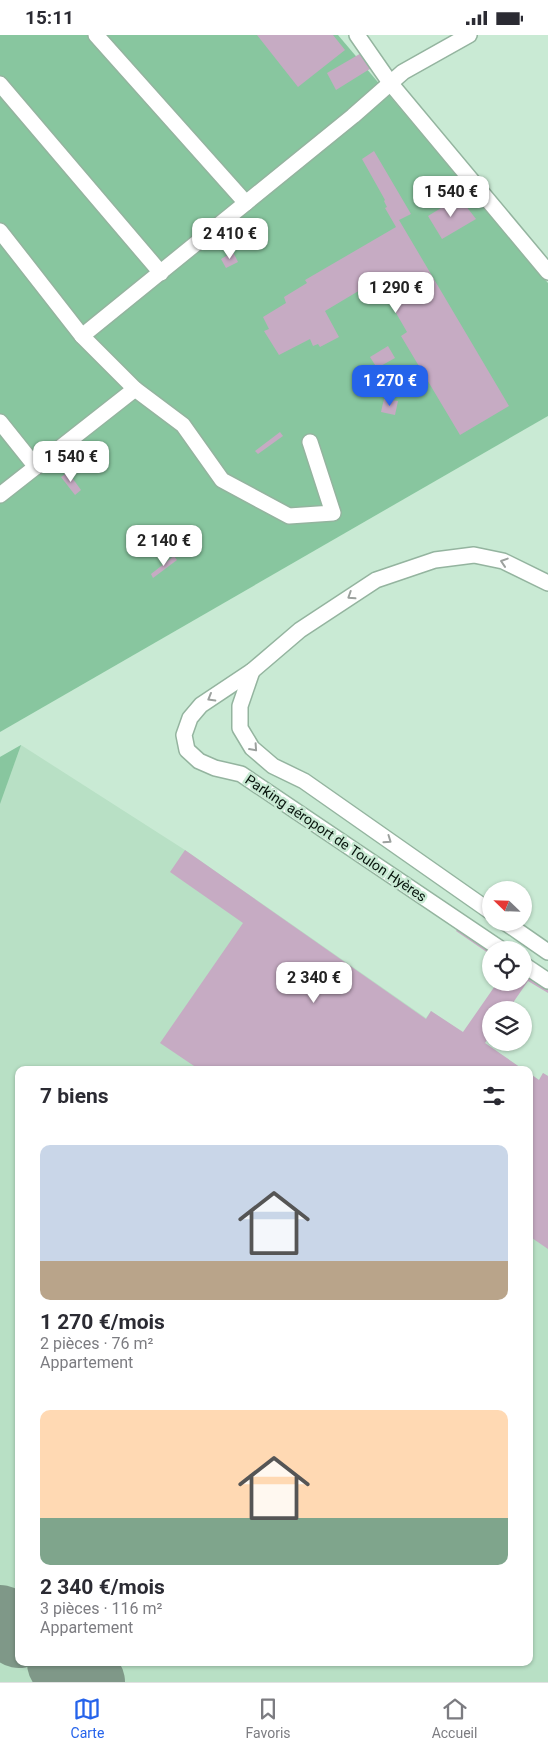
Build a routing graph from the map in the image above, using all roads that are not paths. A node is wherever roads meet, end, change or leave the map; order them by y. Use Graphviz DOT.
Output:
graph roads {
  1 [pos="96,35"];
  2 [pos="357,35"];
  3 [pos="469,35"];
  4 [pos="391,83"];
  5 [pos="0,84"];
  6 [pos="246,203"];
  7 [pos="0,231"];
  8 [pos="548,272"];
  9 [pos="161,273"];
  10 [pos="82,337"];
  11 [pos="135,389"];
  12 [pos="0,422"];
  13 [pos="310,441"];
  14 [pos="36,467"];
  15 [pos="0,495"];
  16 [pos="548,583"];
  17 [pos="252,671"];
  18 [pos="482,906"];
  19 [pos="518,931"];
  20 [pos="489,941"];
  21 [pos="548,952"];
  22 [pos="532,970"];
  23 [pos="548,981"];
  1 -- 6 [label="lane"];
  2 -- 4 [label="lane"];
  3 -- 4 [label="lane"];
  4 -- 6 [label="lane"];
  4 -- 8 [label="lane"];
  5 -- 9 [label="lane"];
  6 -- 9 [label="lane"];
  7 -- 10 [label="lane"];
  9 -- 10 [label="lane"];
  10 -- 11 [label="lane"];
  11 -- 13 [label="lane"];
  11 -- 14 [label="lane"];
  12 -- 14 [label="lane"];
  14 -- 15 [label="lane"];
  16 -- 17 [label="lane, Parking aéroport de Toulon Hyères, one-way"];
  17 -- 18 [label="lane, one-way"];
  17 -- 20 [label="lane, Parking aéroport de Toulon Hyères, one-way"];
  19 -- 21 [label="lane"];
  22 -- 23 [label="lane"];
}
